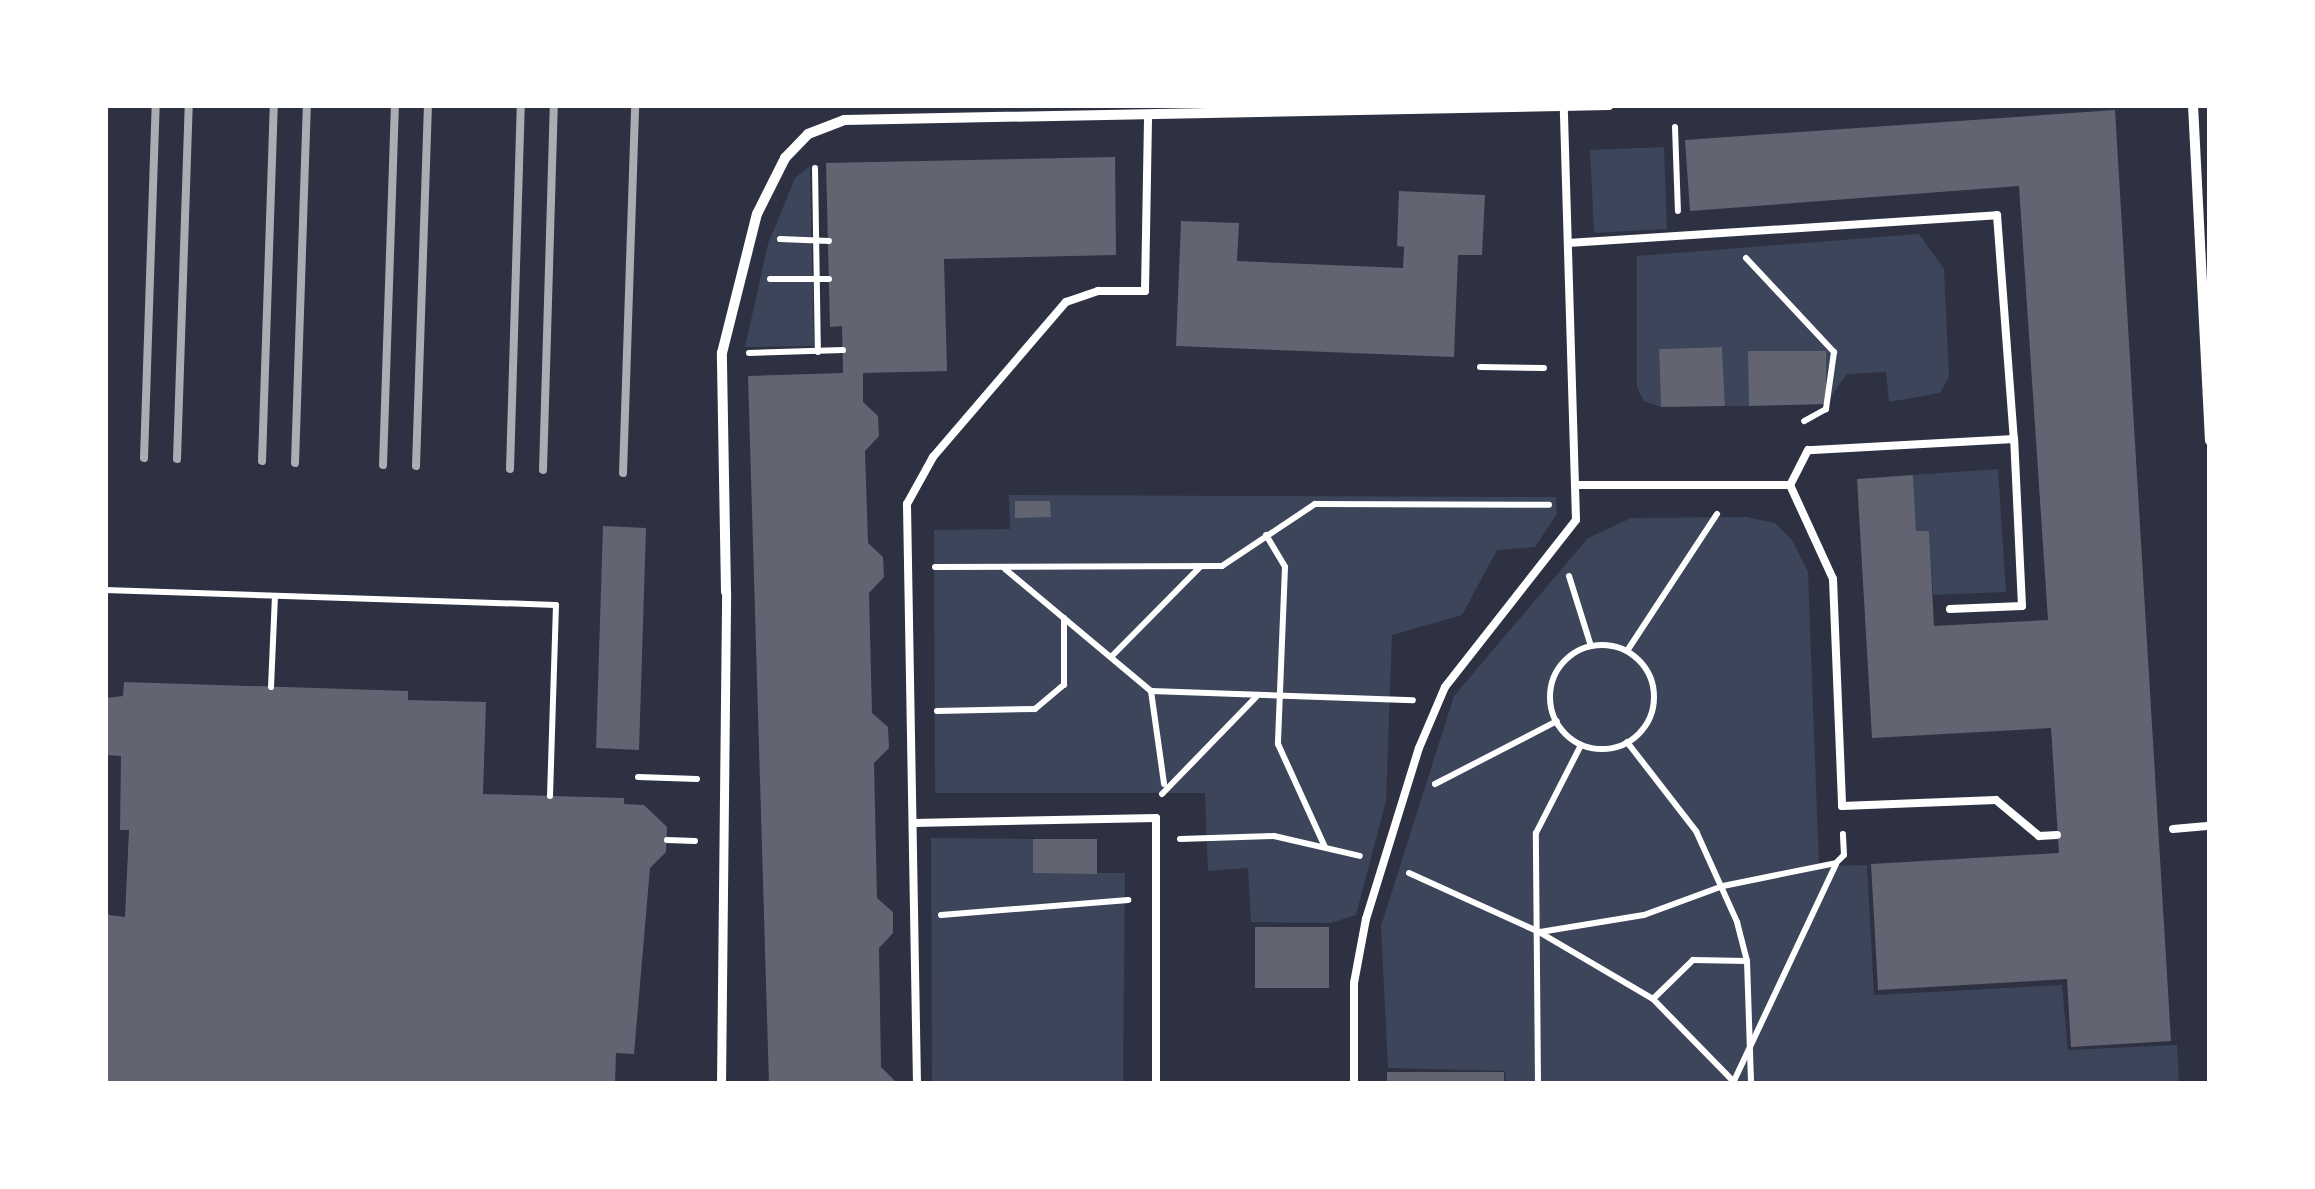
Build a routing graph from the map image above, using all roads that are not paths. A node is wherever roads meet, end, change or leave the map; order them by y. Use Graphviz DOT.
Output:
graph roads {
  1 [pos="844,105"];
  2 [pos="1608,105"];
  3 [pos="2193,105"];
  4 [pos="1564,108"];
  5 [pos="1241,109"];
  6 [pos="1115,110"];
  7 [pos="1148,116"];
  8 [pos="844,120"];
  9 [pos="1568,244"];
  10 [pos="2205,270"];
  11 [pos="2014,439"];
  12 [pos="2210,441"];
  13 [pos="1576,485"];
  14 [pos="1790,485"];
  15 [pos="726,592"];
  16 [pos="1950,609"];
  17 [pos="914,823"];
  18 [pos="2210,826"];
  19 [pos="2173,829"];
  20 [pos="2057,835"];
  21 [pos="722,1084"];
  22 [pos="916,1084"];
  23 [pos="1156,1084"];
  24 [pos="1354,1084"];
  1 -- 8 [label="lane"];
  2 -- 4 [label="street"];
  3 -- 10 [label="street"];
  4 -- 5 [label="street"];
  4 -- 9 [label="lane"];
  5 -- 7 [label="street"];
  6 -- 7 [label="street"];
  6 -- 8 [label="street"];
  7 -- 17 [label="lane"];
  8 -- 15 [label="street"];
  9 -- 11 [label="lane"];
  9 -- 13 [label="lane"];
  10 -- 12 [label="street"];
  11 -- 14 [label="lane"];
  11 -- 16 [label="lane"];
  13 -- 14 [label="lane"];
  13 -- 24 [label="lane"];
  14 -- 20 [label="lane"];
  15 -- 21 [label="street"];
  17 -- 22 [label="lane"];
  17 -- 23 [label="lane"];
  18 -- 19 [label="lane"];
}
